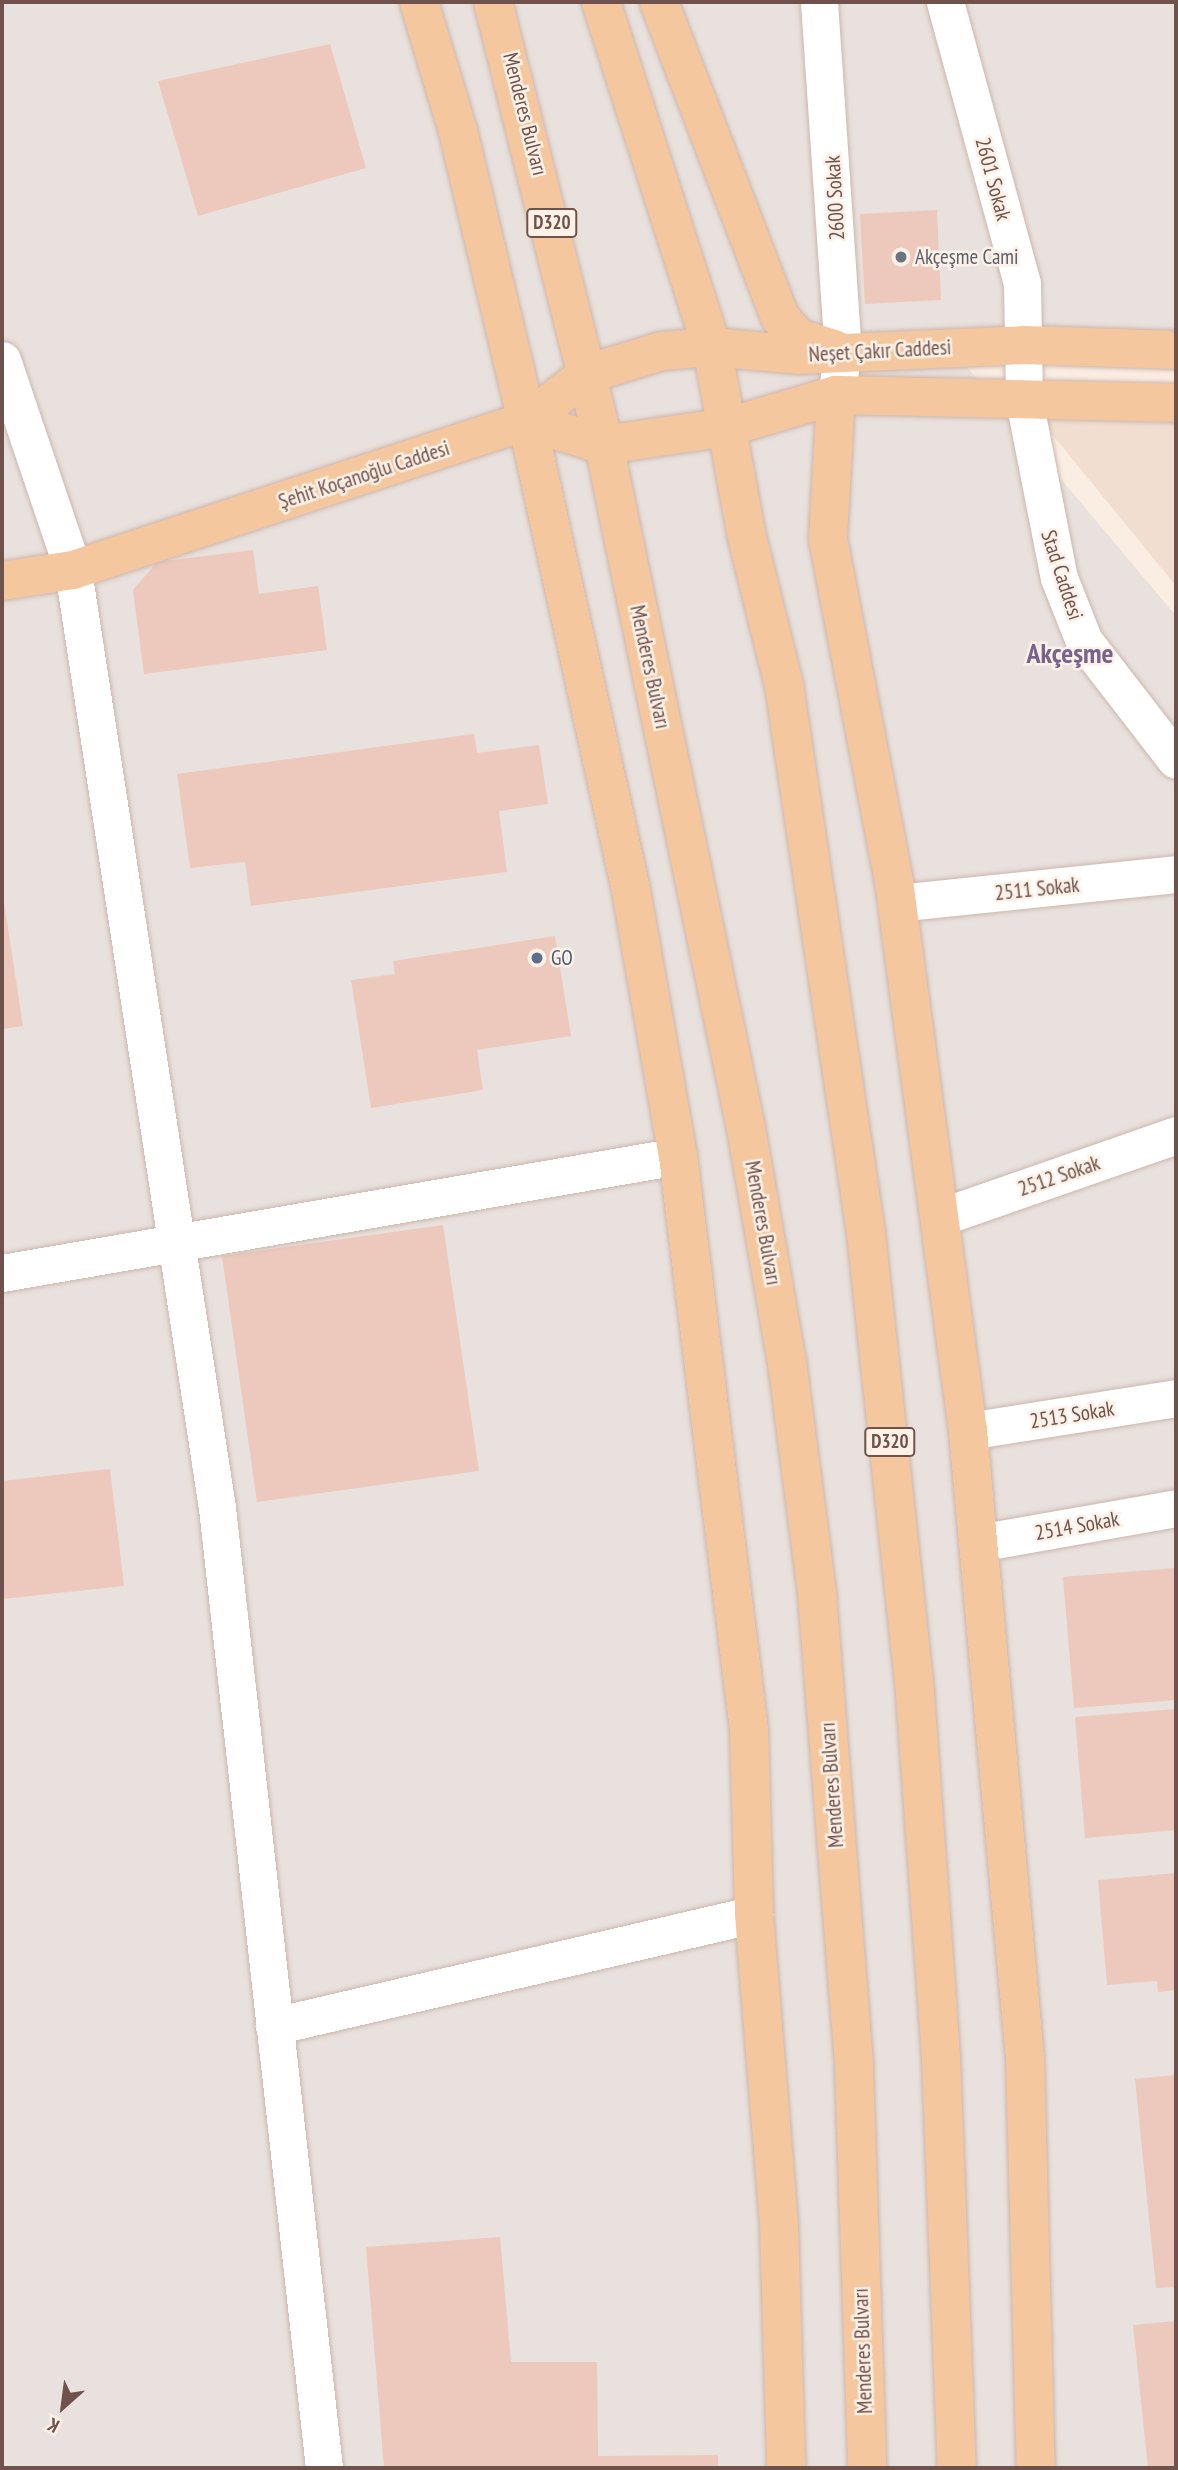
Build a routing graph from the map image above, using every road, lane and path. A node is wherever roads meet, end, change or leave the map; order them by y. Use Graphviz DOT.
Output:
graph roads {
  1 [pos="419,2"];
  2 [pos="493,2"];
  3 [pos="601,2"];
  4 [pos="659,2"];
  5 [pos="819,2"];
  6 [pos="945,2"];
  7 [pos="1024,345"];
  8 [pos="712,347"];
  9 [pos="1176,351"];
  10 [pos="843,352"];
  11 [pos="2,360"];
  12 [pos="587,374"];
  13 [pos="836,395"];
  14 [pos="1024,400"];
  15 [pos="1176,403"];
  16 [pos="527,421"];
  17 [pos="728,427"];
  18 [pos="604,445"];
  19 [pos="74,570"];
  20 [pos="2,581"];
  21 [pos="1176,760"];
  22 [pos="1176,874"];
  23 [pos="897,903"];
  24 [pos="1176,1135"];
  25 [pos="678,1156"];
  26 [pos="941,1217"];
  27 [pos="176,1239"];
  28 [pos="2,1273"];
  29 [pos="1176,1398"];
  30 [pos="968,1431"];
  31 [pos="1176,1508"];
  32 [pos="978,1543"];
  33 [pos="754,1914"];
  34 [pos="274,2026"];
  35 [pos="324,2468"];
  36 [pos="786,2468"];
  37 [pos="867,2468"];
  38 [pos="957,2468"];
  39 [pos="1035,2468"];
  1 -- 16 [label="main road"];
  2 -- 12 [label="main road, Menderes Bulvarı / D320"];
  3 -- 8 [label="main road, D320"];
  4 -- 10 [label="main road"];
  5 -- 10 [label="street, 2600 Sokak"];
  6 -- 7 [label="street, 2601 Sokak"];
  7 -- 9 [label="main road, Neşet Çakır Caddesi"];
  7 -- 10 [label="main road, Neşet Çakır Caddesi"];
  7 -- 14 [label="street, 2601 Sokak"];
  8 -- 10 [label="main road, Neşet Çakır Caddesi"];
  8 -- 12 [label="main road, Neşet Çakır Caddesi"];
  8 -- 17 [label="main road, D320"];
  10 -- 13 [label="street, 2600 Sokak"];
  11 -- 19 [label="street"];
  12 -- 16 [label="main road, Şehit Koçanoğlu Caddesi"];
  12 -- 18 [label="main road, Menderes Bulvarı / D320"];
  13 -- 14 [label="main road, Neşet Çakır Caddesi"];
  13 -- 17 [label="main road, Neşet Çakır Caddesi"];
  13 -- 23 [label="main road"];
  14 -- 15 [label="main road, Neşet Çakır Caddesi"];
  14 -- 21 [label="street, Stad Caddesi"];
  16 -- 18 [label="main road"];
  16 -- 19 [label="main road, Şehit Koçanoğlu Caddesi"];
  16 -- 25 [label="main road"];
  17 -- 18 [label="main road"];
  17 -- 38 [label="main road, D320"];
  18 -- 37 [label="main road, Menderes Bulvarı / D320"];
  19 -- 20 [label="main road, Şehit Koçanoğlu Caddesi"];
  19 -- 27 [label="street"];
  22 -- 23 [label="street, 2511 Sokak"];
  23 -- 26 [label="main road"];
  24 -- 26 [label="street, 2512 Sokak"];
  25 -- 27 [label="street"];
  25 -- 33 [label="main road"];
  26 -- 30 [label="main road"];
  27 -- 28 [label="street"];
  27 -- 34 [label="street"];
  29 -- 30 [label="street, 2513 Sokak"];
  30 -- 32 [label="main road"];
  31 -- 32 [label="street, 2514 Sokak"];
  32 -- 39 [label="main road"];
  33 -- 34 [label="street"];
  33 -- 36 [label="main road"];
  34 -- 35 [label="street"];
}
